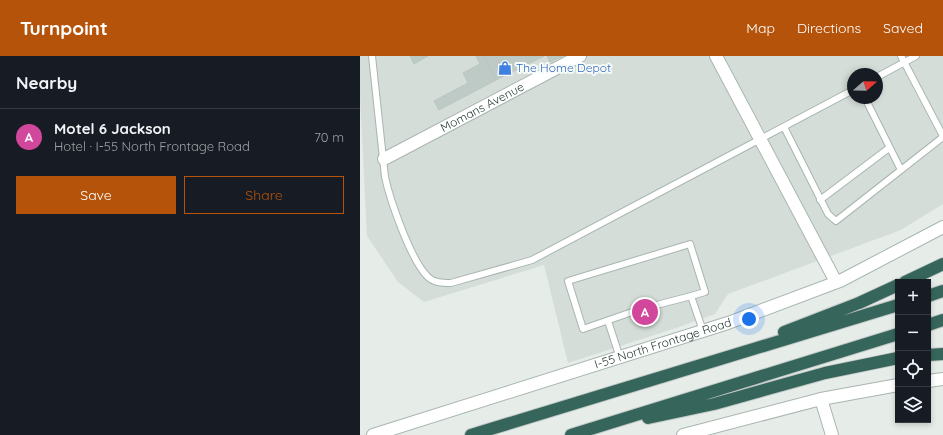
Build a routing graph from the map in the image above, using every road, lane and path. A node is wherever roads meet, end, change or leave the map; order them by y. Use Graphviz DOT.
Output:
graph roads {
  1 [pos="372,56"];
  2 [pos="580,56"];
  3 [pos="716,56"];
  4 [pos="901,56"];
  5 [pos="916,56"];
  6 [pos="904,62"];
  7 [pos="883,74"];
  8 [pos="847,93"];
  9 [pos="868,104"];
  10 [pos="784,127"];
  11 [pos="943,137"];
  12 [pos="760,140"];
  13 [pos="889,148"];
  14 [pos="384,159"];
  15 [pos="901,170"];
  16 [pos="820,200"];
  17 [pos="943,227"];
  18 [pos="943,264"];
  19 [pos="911,279"];
  20 [pos="836,282"];
  21 [pos="895,286"];
  22 [pos="943,291"];
  23 [pos="931,295"];
  24 [pos="691,296"];
  25 [pos="653,306"];
  26 [pos="895,306"];
  27 [pos="632,312"];
  28 [pos="943,320"];
  29 [pos="608,321"];
  30 [pos="931,324"];
  31 [pos="703,331"];
  32 [pos="895,335"];
  33 [pos="943,354"];
  34 [pos="931,355"];
  35 [pos="620,358"];
  36 [pos="895,359"];
  37 [pos="682,371"];
  38 [pos="943,380"];
  39 [pos="931,381"];
  40 [pos="895,387"];
  41 [pos="821,399"];
  42 [pos="588,430"];
  43 [pos="373,435"];
  44 [pos="471,435"];
  45 [pos="571,435"];
  46 [pos="683,435"];
  47 [pos="832,435"];
  1 -- 14 [label="lane"];
  2 -- 14 [label="street, Momans Avenue"];
  3 -- 12 [label="street"];
  4 -- 6 [label="lane"];
  5 -- 6 [label="lane"];
  6 -- 7 [label="lane"];
  6 -- 11 [label="lane"];
  8 -- 10 [label="lane"];
  9 -- 13 [label="lane"];
  10 -- 12 [label="lane"];
  10 -- 16 [label="lane"];
  11 -- 15 [label="lane"];
  12 -- 14 [label="lane"];
  12 -- 20 [label="street"];
  13 -- 15 [label="lane"];
  13 -- 16 [label="lane"];
  15 -- 16 [label="lane"];
  17 -- 20 [label="street, I-55 North Frontage Road"];
  18 -- 19 [label="highway"];
  20 -- 31 [label="street, I-55 North Frontage Road"];
  21 -- 37 [label="highway"];
  22 -- 23 [label="highway"];
  24 -- 25 [label="lane"];
  24 -- 29 [label="lane"];
  24 -- 31 [label="lane"];
  26 -- 37 [label="highway"];
  27 -- 29 [label="lane"];
  28 -- 30 [label="highway"];
  29 -- 35 [label="lane"];
  31 -- 35 [label="street, I-55 North Frontage Road"];
  32 -- 42 [label="highway"];
  33 -- 34 [label="highway"];
  35 -- 43 [label="street, I-55 North Frontage Road"];
  36 -- 42 [label="highway"];
  37 -- 44 [label="highway"];
  38 -- 39 [label="street"];
  40 -- 41 [label="street"];
  41 -- 46 [label="street"];
  41 -- 47 [label="street"];
  42 -- 45 [label="highway"];
}
